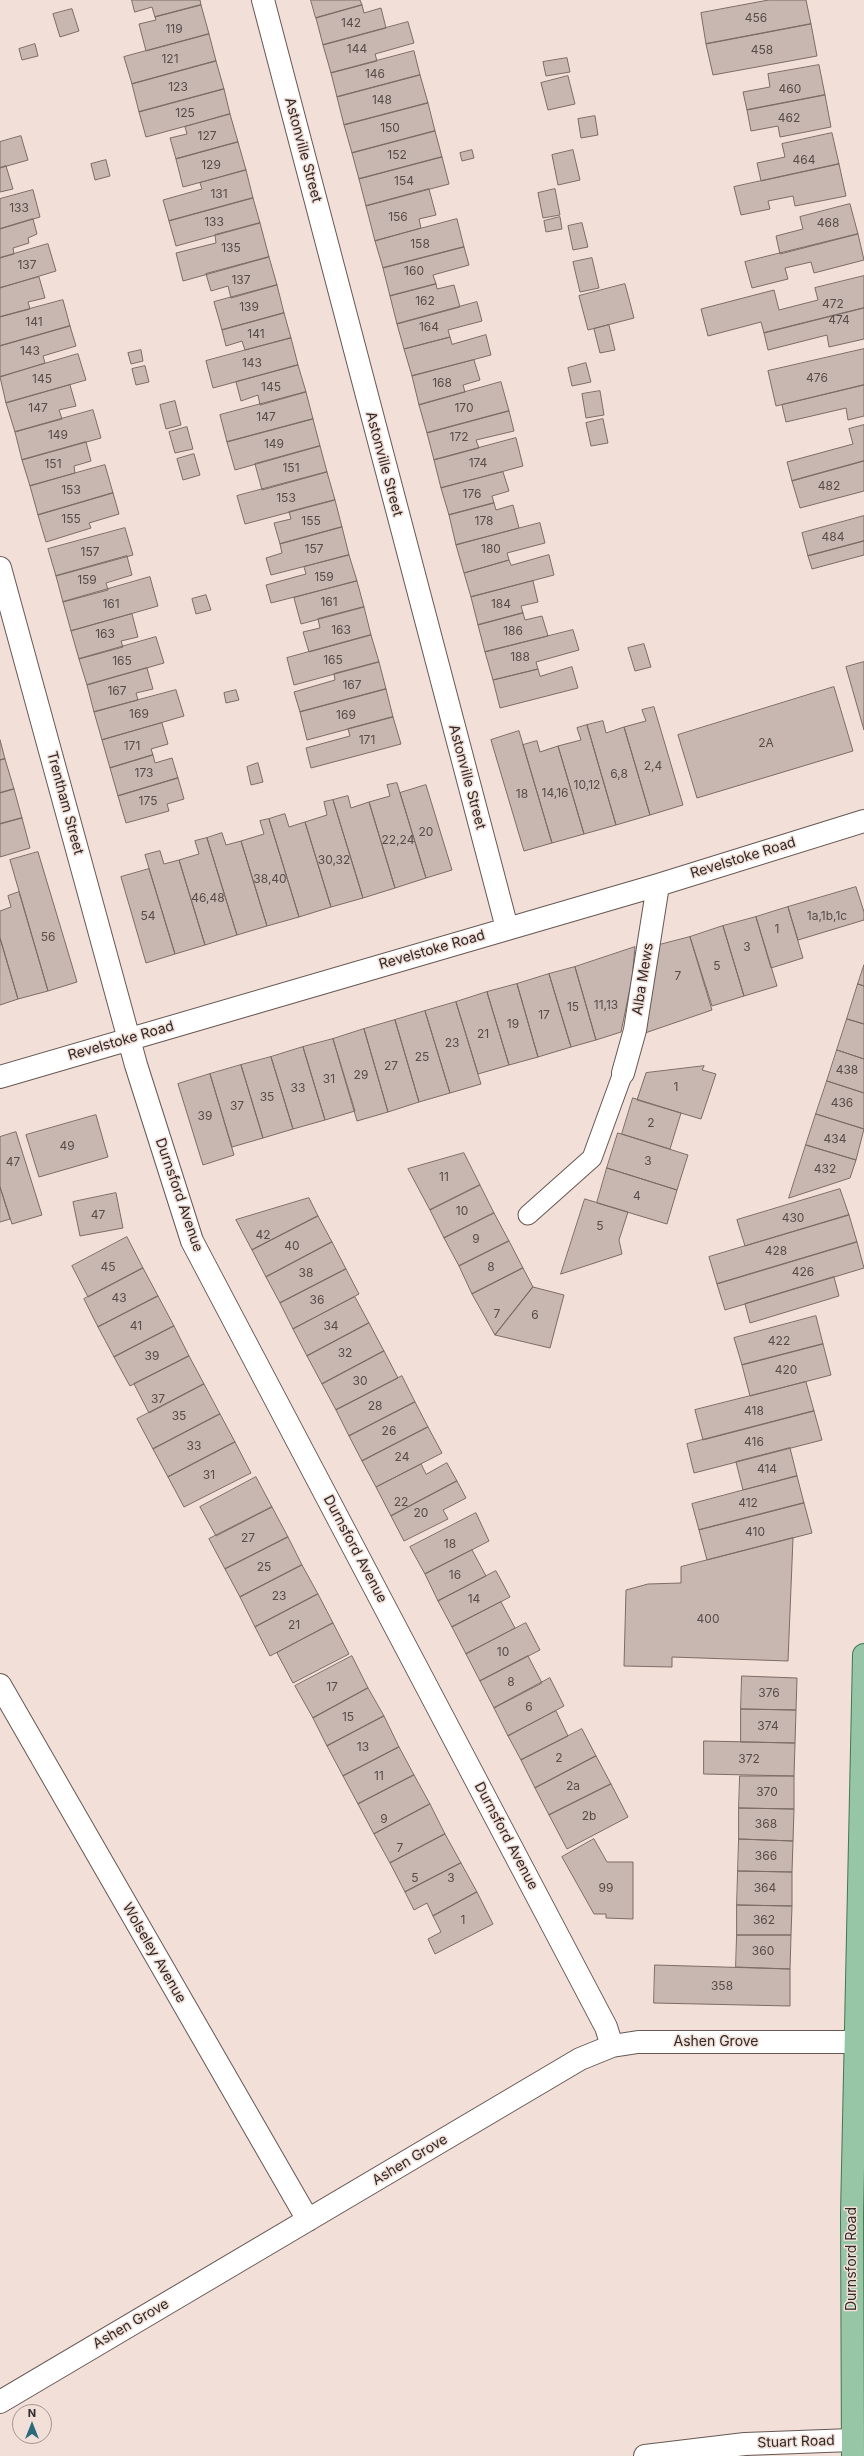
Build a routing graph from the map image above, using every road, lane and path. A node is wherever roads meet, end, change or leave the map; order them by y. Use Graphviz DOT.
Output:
graph roads {
  1 [pos="262,0"];
  2 [pos="0,568"];
  3 [pos="864,821"];
  4 [pos="658,885"];
  5 [pos="507,928"];
  6 [pos="129,1039"];
  7 [pos="623,1073"];
  8 [pos="0,1077"];
  9 [pos="528,1215"];
  10 [pos="864,1655"];
  11 [pos="0,1685"];
  12 [pos="860,2006"];
  13 [pos="856,2042"];
  14 [pos="612,2046"];
  15 [pos="308,2220"];
  16 [pos="0,2402"];
  17 [pos="853,2448"];
  18 [pos="645,2456"];
  1 -- 5 [label="street, Astonville Street"];
  2 -- 6 [label="street, Trentham Street"];
  3 -- 4 [label="street, Revelstoke Road"];
  4 -- 5 [label="street, Revelstoke Road"];
  4 -- 7 [label="street, Alba Mews"];
  5 -- 6 [label="street, Revelstoke Road"];
  6 -- 8 [label="street, Revelstoke Road"];
  6 -- 14 [label="street, Durnsford Avenue"];
  7 -- 9 [label="lane"];
  10 -- 12 [label="main road, Durnsford Road"];
  11 -- 15 [label="street, Wolseley Avenue"];
  12 -- 13 [label="main road, Durnsford Road"];
  13 -- 14 [label="street, Ashen Grove"];
  13 -- 17 [label="main road, Durnsford Road"];
  14 -- 15 [label="street, Ashen Grove"];
  15 -- 16 [label="street, Ashen Grove"];
  17 -- 18 [label="street, Stuart Road"];
}
